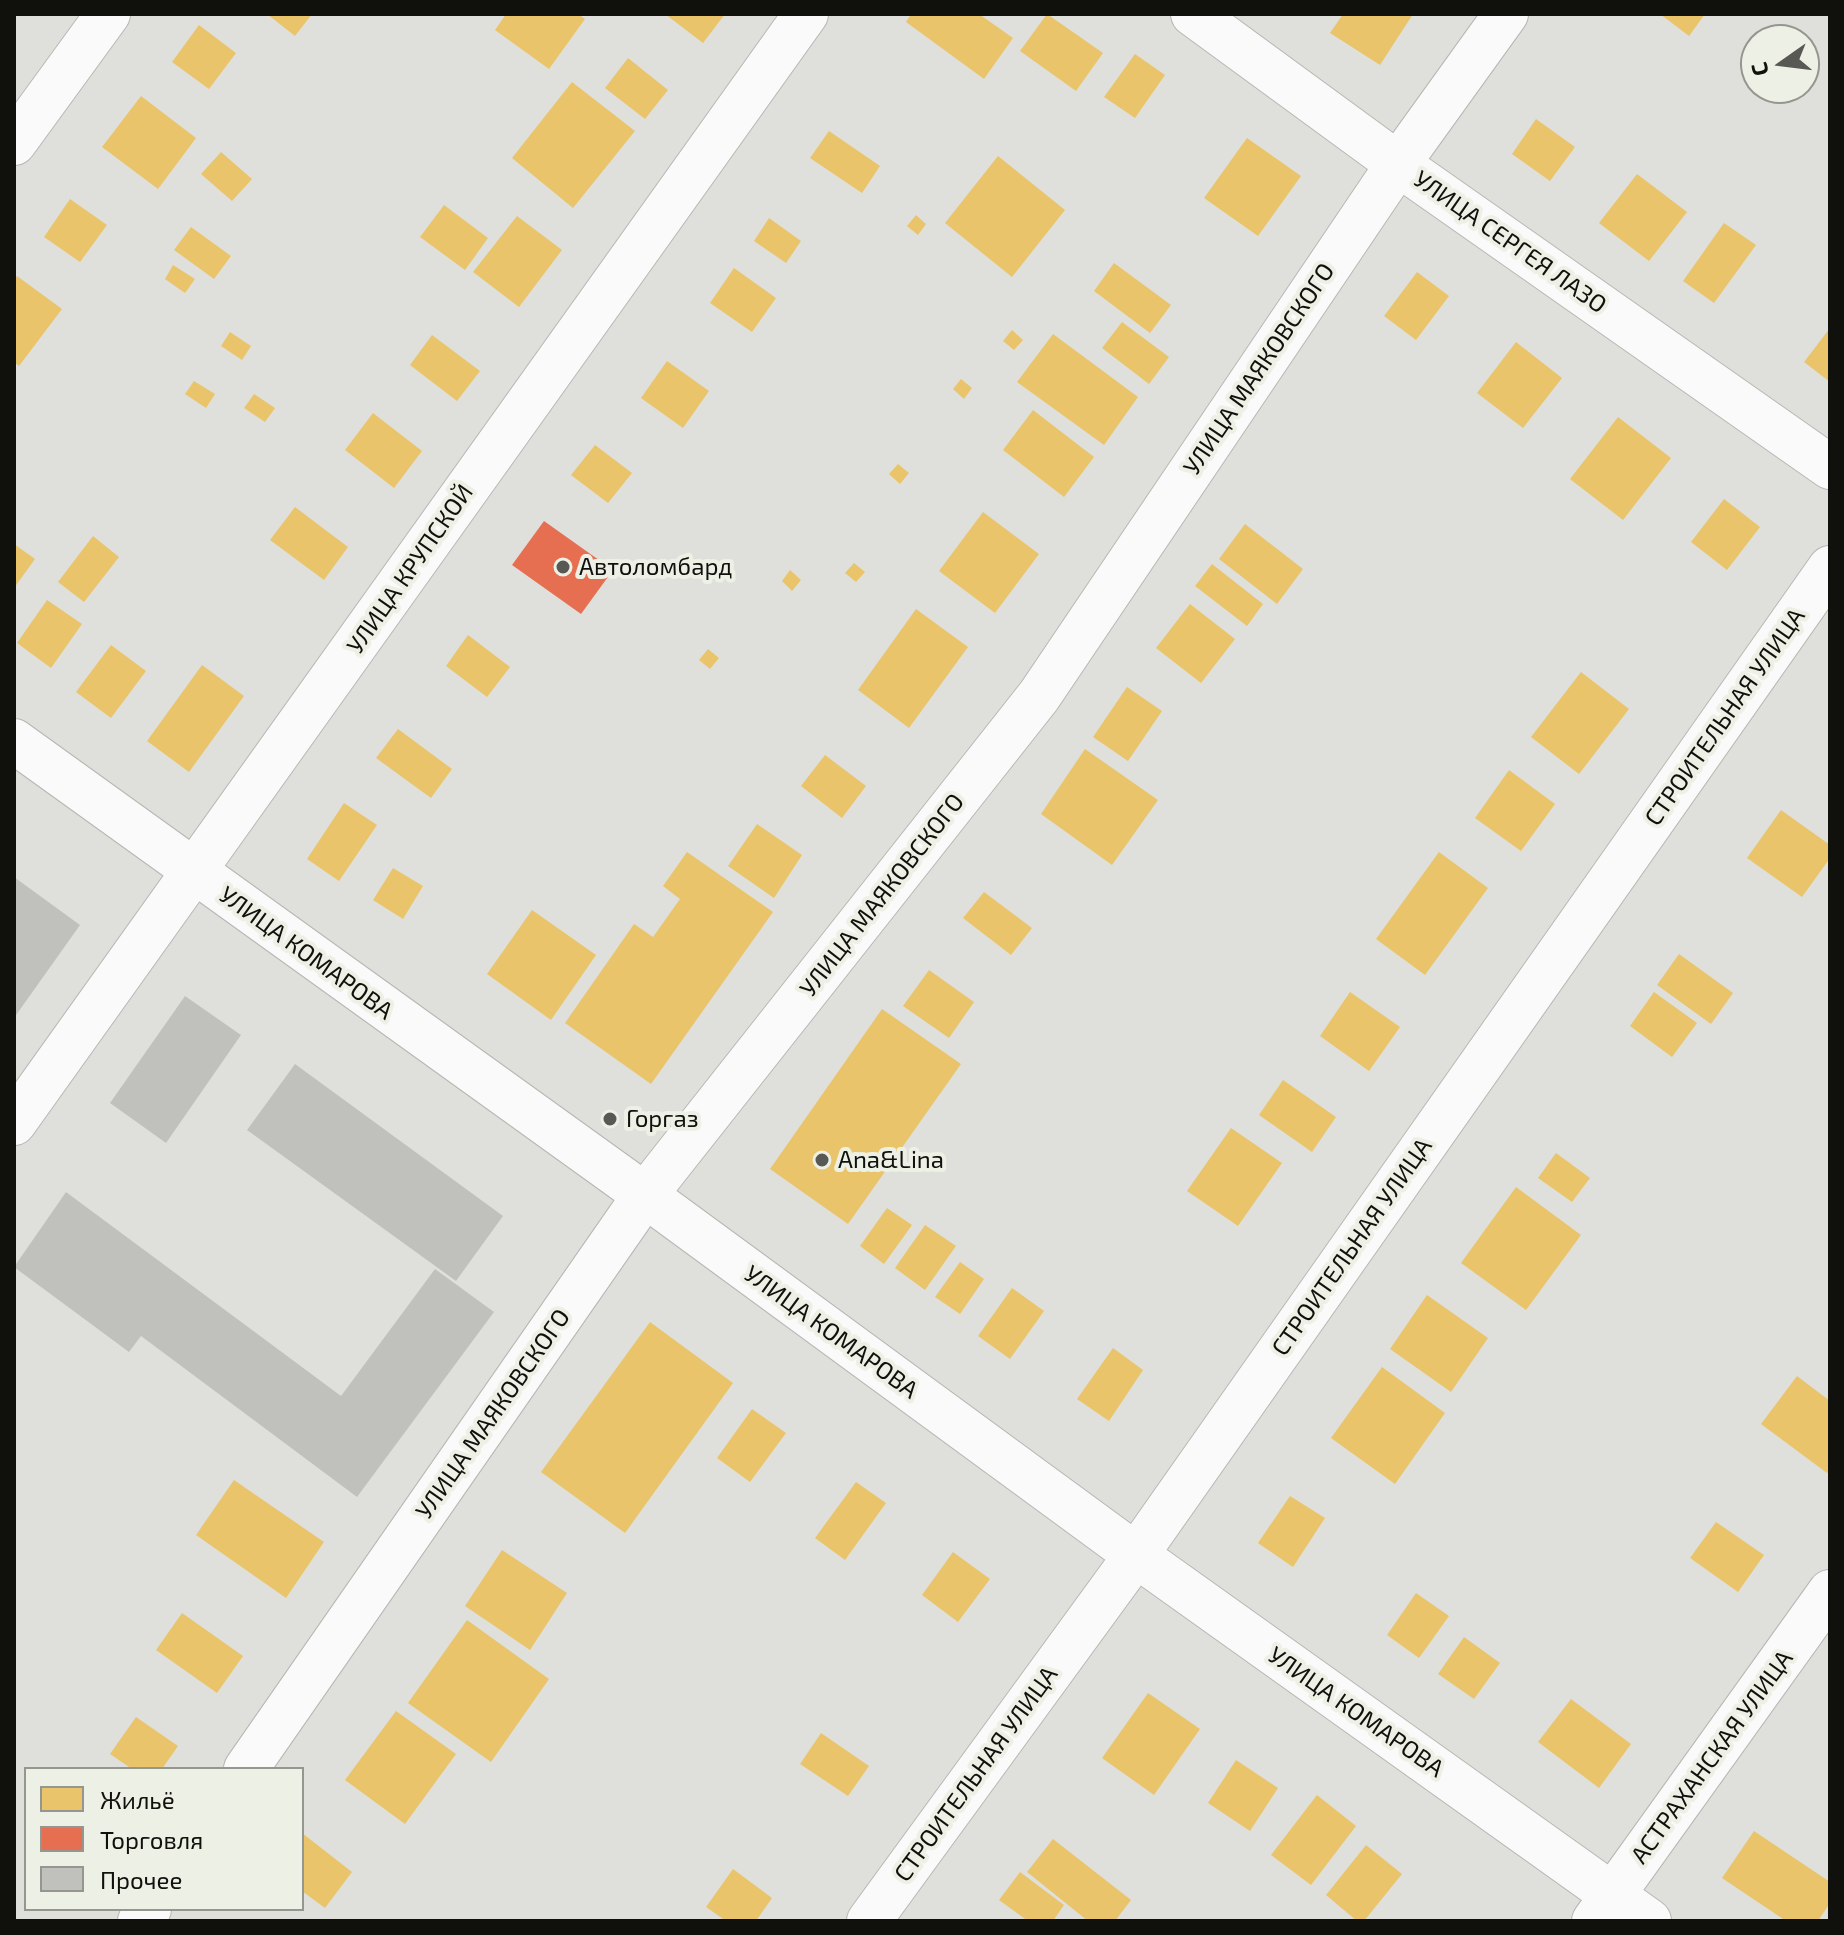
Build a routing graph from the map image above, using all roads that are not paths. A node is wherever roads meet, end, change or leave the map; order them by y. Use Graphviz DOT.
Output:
graph roads {
  1 [pos="108,14"];
  2 [pos="806,14"];
  3 [pos="1193,14"];
  4 [pos="1506,14"];
  5 [pos="14,143"];
  6 [pos="1398,164"];
  7 [pos="1830,467"];
  8 [pos="1830,568"];
  9 [pos="14,741"];
  10 [pos="194,873"];
  11 [pos="14,1123"];
  12 [pos="645,1195"];
  13 [pos="1136,1555"];
  14 [pos="1830,1592"];
  15 [pos="247,1767"];
  16 [pos="1603,1908"];
  17 [pos="869,1921"];
  18 [pos="1649,1921"];
  1 -- 5 [label="street"];
  2 -- 10 [label="street, УЛИЦА КРУПСКОЙ"];
  3 -- 6 [label="street, УЛИЦА СЕРГЕЯ ЛАЗО"];
  4 -- 6 [label="street, УЛИЦА МАЯКОВСКОГО"];
  6 -- 7 [label="street, УЛИЦА СЕРГЕЯ ЛАЗО"];
  6 -- 12 [label="street, УЛИЦА МАЯКОВСКОГО"];
  8 -- 13 [label="street, СТРОИТЕЛЬНАЯ УЛИЦА"];
  9 -- 10 [label="street, УЛИЦА КОМАРОВА"];
  10 -- 11 [label="street, УЛИЦА КРУПСКОЙ"];
  10 -- 12 [label="street, УЛИЦА КОМАРОВА"];
  12 -- 13 [label="street, УЛИЦА КОМАРОВА"];
  12 -- 15 [label="street, УЛИЦА МАЯКОВСКОГО"];
  13 -- 16 [label="street, УЛИЦА КОМАРОВА"];
  13 -- 17 [label="street, СТРОИТЕЛЬНАЯ УЛИЦА"];
  14 -- 16 [label="street, АСТРАХАНСКАЯ УЛИЦА"];
  16 -- 18 [label="street, УЛИЦА КОМАРОВА"];
}
